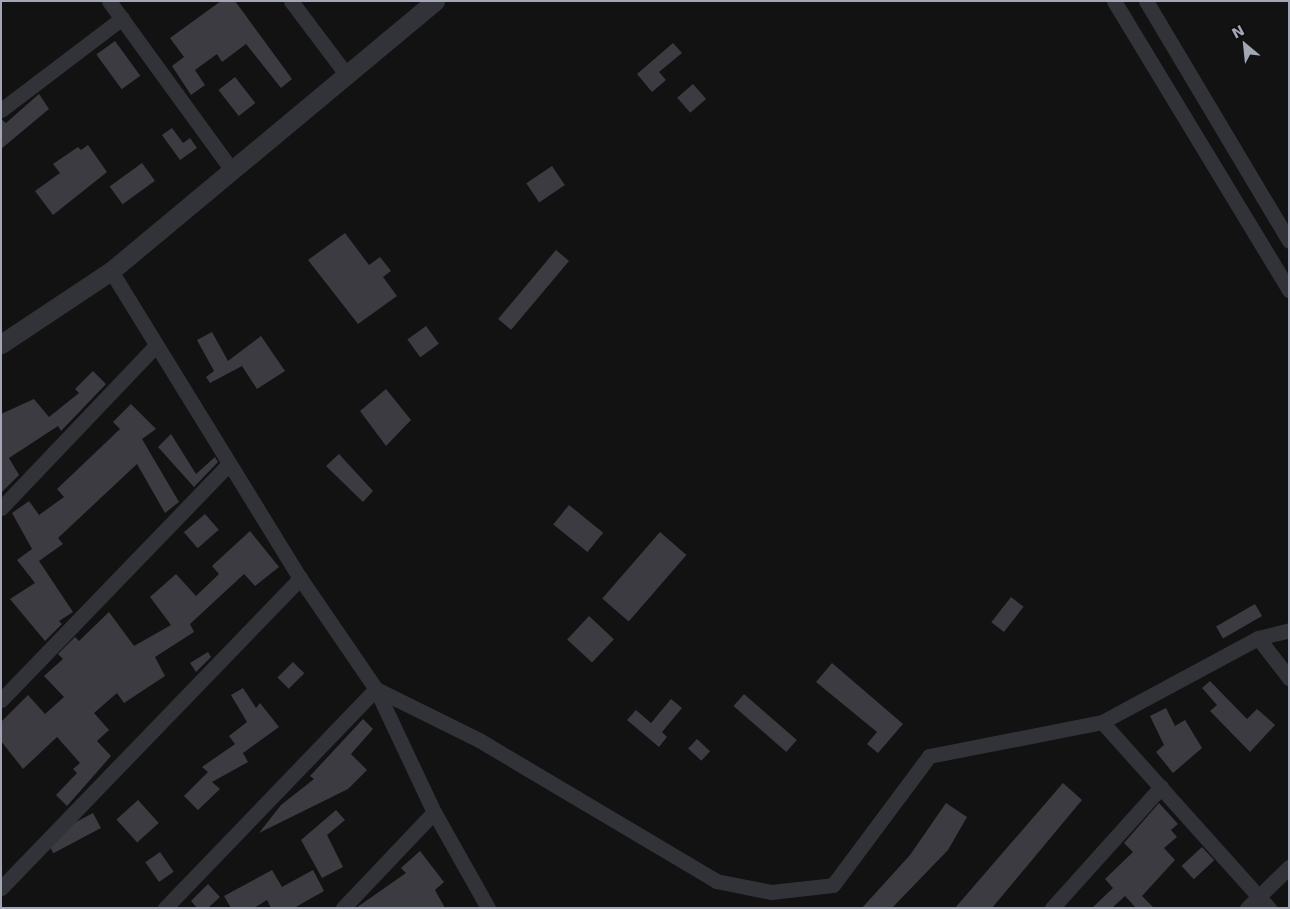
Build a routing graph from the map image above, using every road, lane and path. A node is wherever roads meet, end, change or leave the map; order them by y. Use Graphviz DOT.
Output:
graph roads {
  1 [pos="109,1"];
  2 [pos="291,1"];
  3 [pos="1114,1"];
  4 [pos="1146,1"];
  5 [pos="426,4"];
  6 [pos="122,18"];
  7 [pos="346,74"];
  8 [pos="1,110"];
  9 [pos="232,170"];
  10 [pos="1289,241"];
  11 [pos="111,271"];
  12 [pos="1289,290"];
  13 [pos="1,344"];
  14 [pos="156,345"];
  15 [pos="229,464"];
  16 [pos="1,508"];
  17 [pos="300,578"];
  18 [pos="1289,630"];
  19 [pos="1258,638"];
  20 [pos="1289,678"];
  21 [pos="376,689"];
  22 [pos="1,700"];
  23 [pos="1102,722"];
  24 [pos="1162,787"];
  25 [pos="434,812"];
  26 [pos="1289,867"];
  27 [pos="1,888"];
  28 [pos="1259,896"];
  29 [pos="165,908"];
  30 [pos="343,908"];
  31 [pos="488,908"];
  32 [pos="1052,908"];
  33 [pos="1247,908"];
  34 [pos="1269,908"];
  1 -- 6 [label="street"];
  2 -- 7 [label="street"];
  3 -- 12 [label="street"];
  4 -- 10 [label="street"];
  5 -- 7 [label="street"];
  6 -- 8 [label="street"];
  6 -- 9 [label="street"];
  7 -- 9 [label="street"];
  9 -- 11 [label="street"];
  11 -- 13 [label="street"];
  11 -- 14 [label="street"];
  14 -- 15 [label="street"];
  14 -- 16 [label="street"];
  15 -- 17 [label="street"];
  15 -- 22 [label="street"];
  17 -- 21 [label="street"];
  17 -- 27 [label="street"];
  18 -- 19 [label="street"];
  19 -- 20 [label="street"];
  19 -- 23 [label="street"];
  21 -- 23 [label="street"];
  21 -- 25 [label="street"];
  21 -- 29 [label="street"];
  23 -- 24 [label="street"];
  24 -- 28 [label="street"];
  24 -- 32 [label="street"];
  25 -- 30 [label="street"];
  25 -- 31 [label="street"];
  26 -- 28 [label="street"];
  28 -- 33 [label="street"];
  28 -- 34 [label="street"];
}
